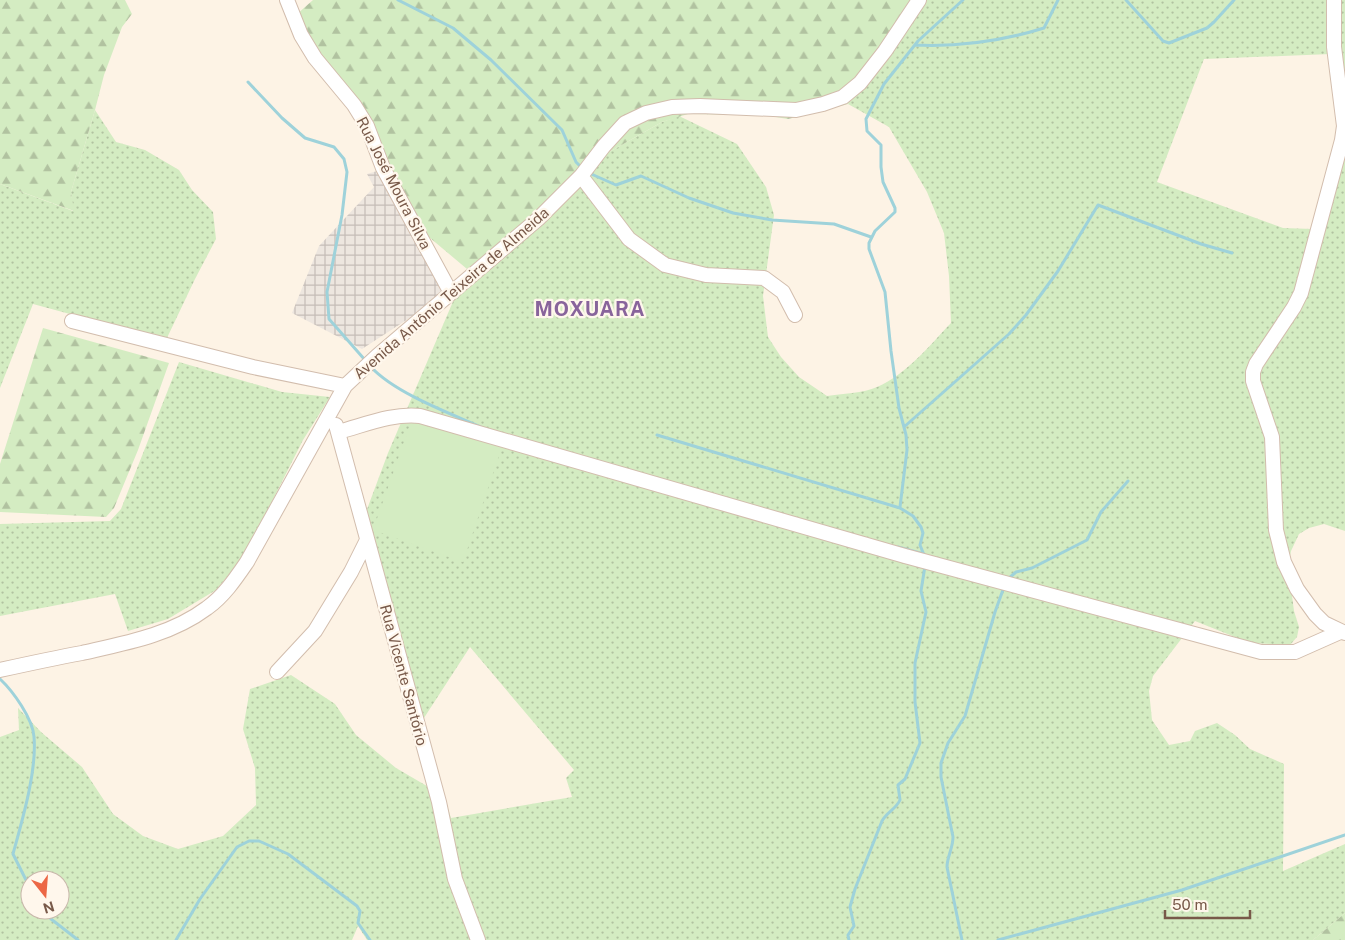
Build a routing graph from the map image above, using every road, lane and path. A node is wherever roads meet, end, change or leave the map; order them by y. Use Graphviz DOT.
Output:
graph roads {
  1 [pos="287,0"];
  2 [pos="919,0"];
  3 [pos="1334,0"];
  4 [pos="582,176"];
  5 [pos="451,293"];
  6 [pos="795,314"];
  7 [pos="72,321"];
  8 [pos="345,386"];
  9 [pos="332,410"];
  10 [pos="338,432"];
  11 [pos="368,540"];
  12 [pos="1343,632"];
  13 [pos="0,670"];
  14 [pos="277,672"];
  15 [pos="478,940"];
  1 -- 5 [label="street, Rua José Moura Silva"];
  2 -- 4 [label="street, Avenida Antônio Teixeira de Almeida"];
  3 -- 12 [label="street"];
  4 -- 5 [label="street, Avenida Antônio Teixeira de Almeida"];
  4 -- 6 [label="street"];
  5 -- 8 [label="street, Avenida Antônio Teixeira de Almeida"];
  7 -- 8 [label="street"];
  8 -- 9 [label="street, Avenida Antônio Teixeira de Almeida"];
  9 -- 10 [label="street, Rua Vicente Santório"];
  9 -- 13 [label="street, Avenida Antônio Teixeira de Almeida"];
  10 -- 11 [label="street, Rua Vicente Santório"];
  10 -- 12 [label="street"];
  11 -- 14 [label="street"];
  11 -- 15 [label="street, Rua Vicente Santório"];
}
